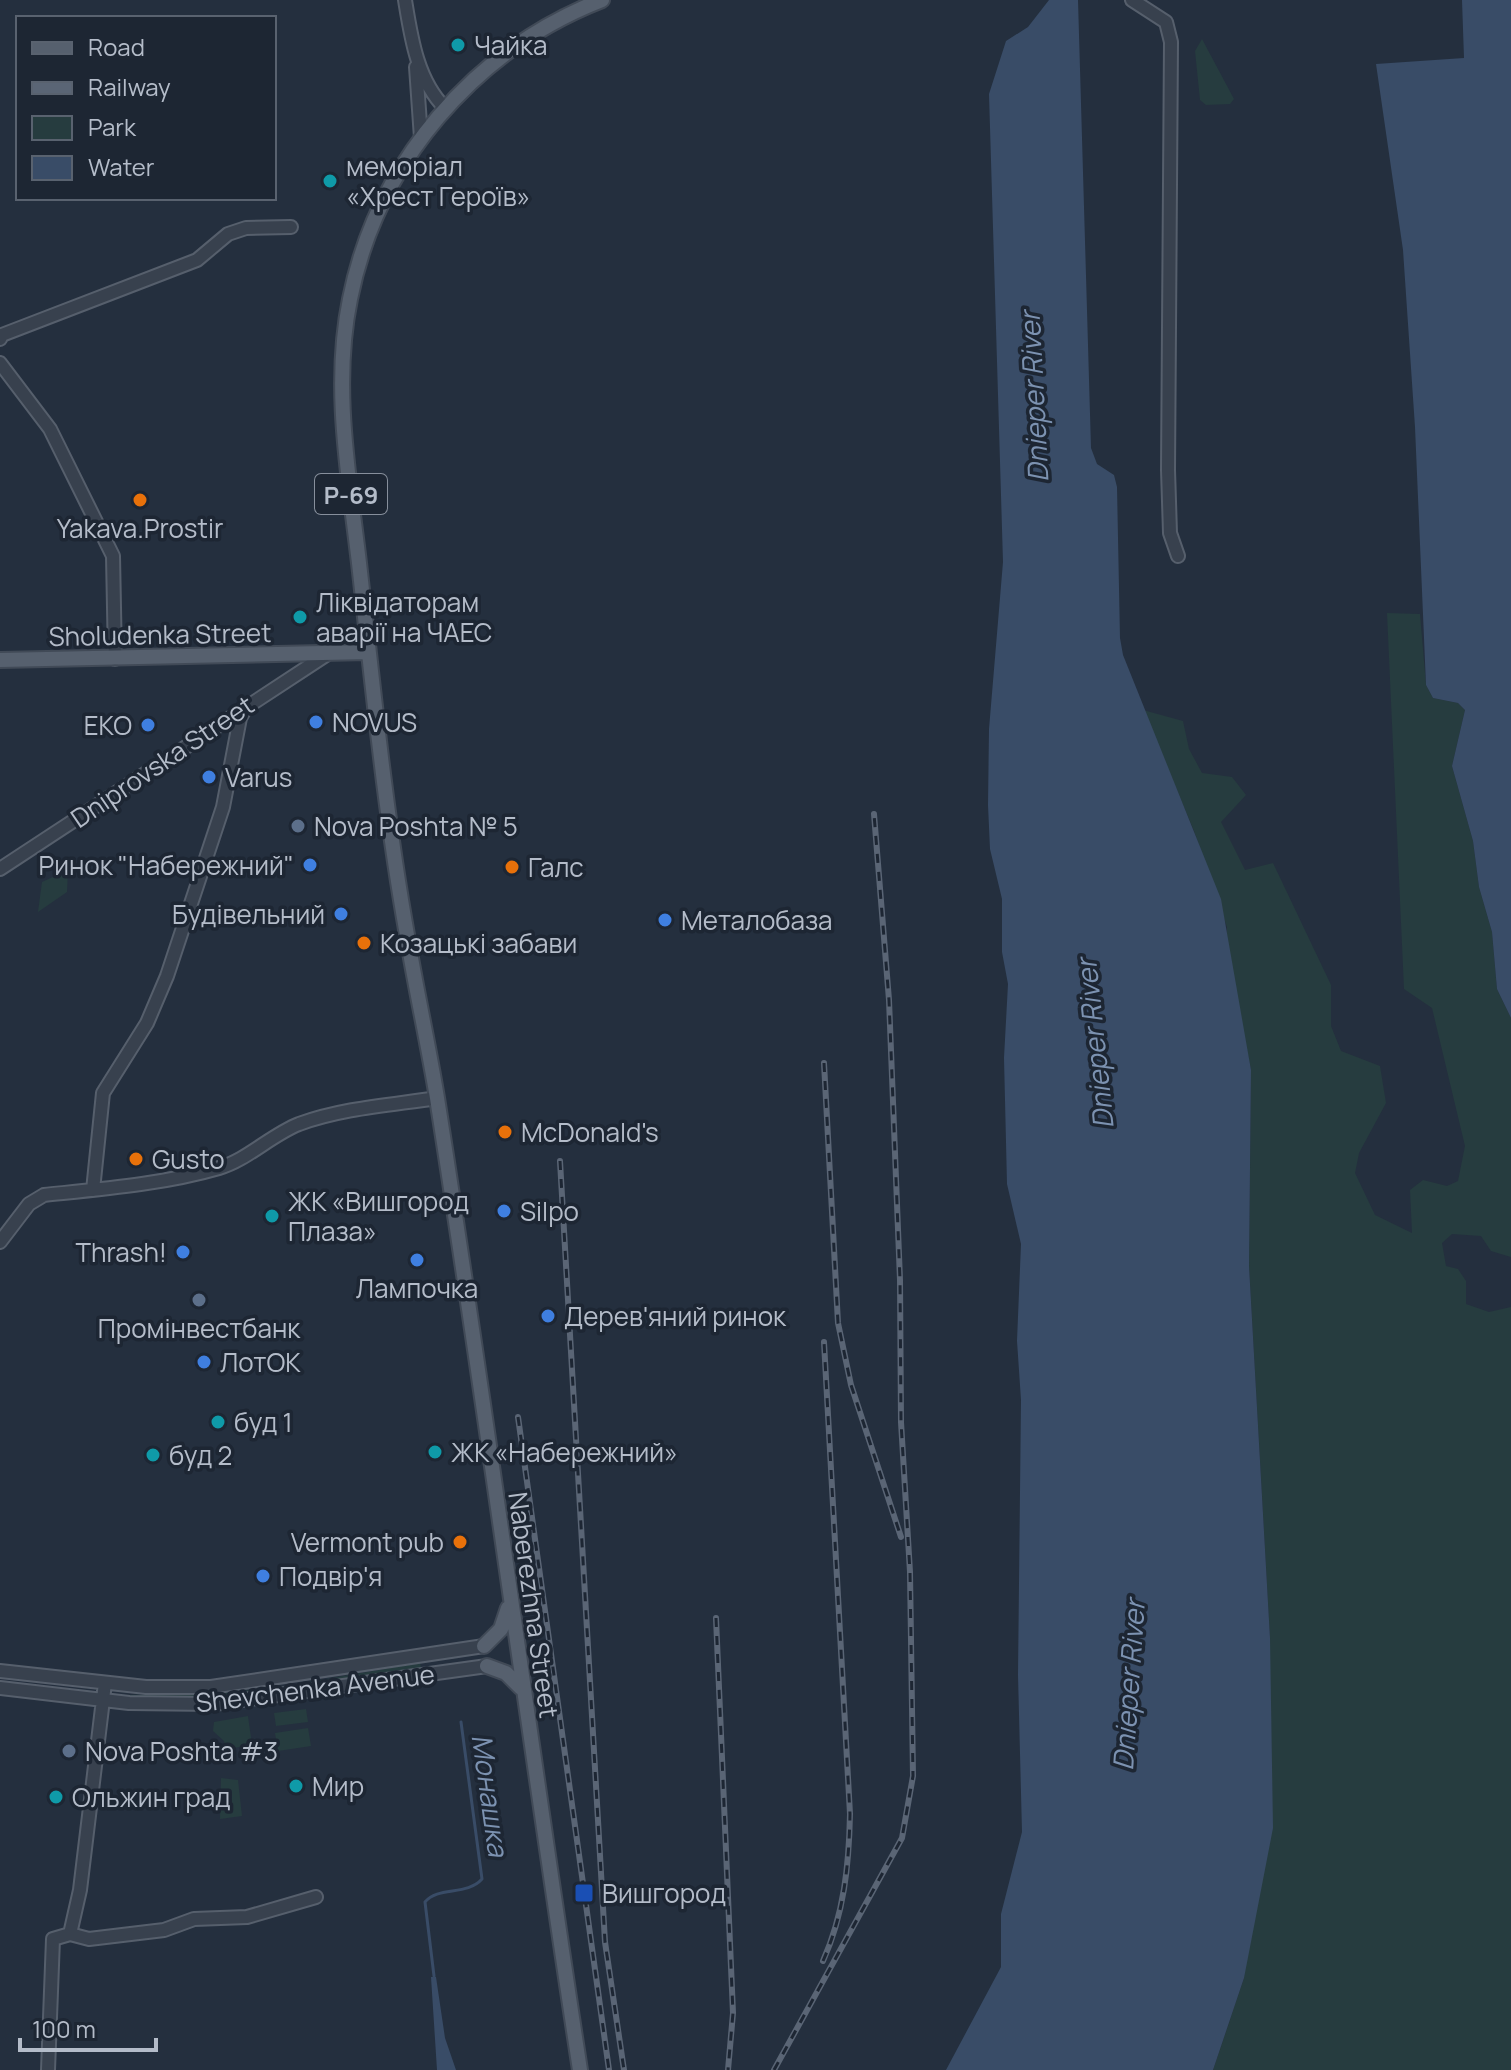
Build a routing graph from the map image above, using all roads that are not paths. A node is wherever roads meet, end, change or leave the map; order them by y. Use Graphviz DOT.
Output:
graph roads {
  1 [pos="405,0"];
  2 [pos="602,0"];
  3 [pos="1132,0"];
  4 [pos="413,44"];
  5 [pos="445,108"];
  6 [pos="421,138"];
  7 [pos="291,227"];
  8 [pos="0,339"];
  9 [pos="0,363"];
  10 [pos="1178,556"];
  11 [pos="368,652"];
  12 [pos="326,655"];
  13 [pos="115,659"];
  14 [pos="0,660"];
  15 [pos="248,704"];
  16 [pos="0,869"];
  17 [pos="437,1098"];
  18 [pos="93,1190"];
  19 [pos="0,1242"];
  20 [pos="509,1604"];
  21 [pos="484,1646"];
  22 [pos="516,1650"];
  23 [pos="427,1656"];
  24 [pos="487,1666"];
  25 [pos="0,1671"];
  26 [pos="429,1674"];
  27 [pos="105,1683"];
  28 [pos="0,1688"];
  29 [pos="522,1688"];
  30 [pos="104,1701"];
  31 [pos="316,1897"];
  32 [pos="70,1934"];
  33 [pos="48,2070"];
  34 [pos="580,2070"];
  1 -- 4 [label="street"];
  2 -- 5 [label="main road, Р-69"];
  3 -- 10 [label="street"];
  4 -- 5 [label="street"];
  4 -- 6 [label="street"];
  5 -- 6 [label="main road, Naberezhna Street / Р-69"];
  6 -- 11 [label="main road, Naberezhna Street / Р-69"];
  7 -- 8 [label="street"];
  9 -- 13 [label="street"];
  11 -- 12 [label="main road, Sholudenka Street"];
  11 -- 17 [label="main road, Naberezhna Street / Р-69"];
  12 -- 13 [label="main road, Sholudenka Street"];
  12 -- 15 [label="street, Dniprovska Street"];
  13 -- 14 [label="main road, Sholudenka Street"];
  15 -- 16 [label="street, Dniprovska Street"];
  15 -- 18 [label="street"];
  17 -- 18 [label="street"];
  17 -- 20 [label="main road, Naberezhna Street / Р-69"];
  18 -- 19 [label="street"];
  20 -- 21 [label="main road"];
  20 -- 22 [label="main road, Naberezhna Street / Р-69"];
  21 -- 22 [label="main road"];
  21 -- 23 [label="street, Shevchenka Avenue"];
  22 -- 24 [label="main road"];
  22 -- 29 [label="main road, Naberezhna Street / Р-69"];
  23 -- 26 [label="street"];
  23 -- 27 [label="street, Shevchenka Avenue"];
  24 -- 26 [label="street, Shevchenka Avenue"];
  24 -- 29 [label="main road"];
  25 -- 27 [label="street, Shevchenka Avenue"];
  26 -- 30 [label="street, Shevchenka Avenue"];
  27 -- 30 [label="street"];
  28 -- 30 [label="street, Shevchenka Avenue"];
  29 -- 34 [label="main road, Naberezhna Street / Р-69"];
  30 -- 32 [label="street"];
  31 -- 32 [label="street"];
  32 -- 33 [label="street"];
}
